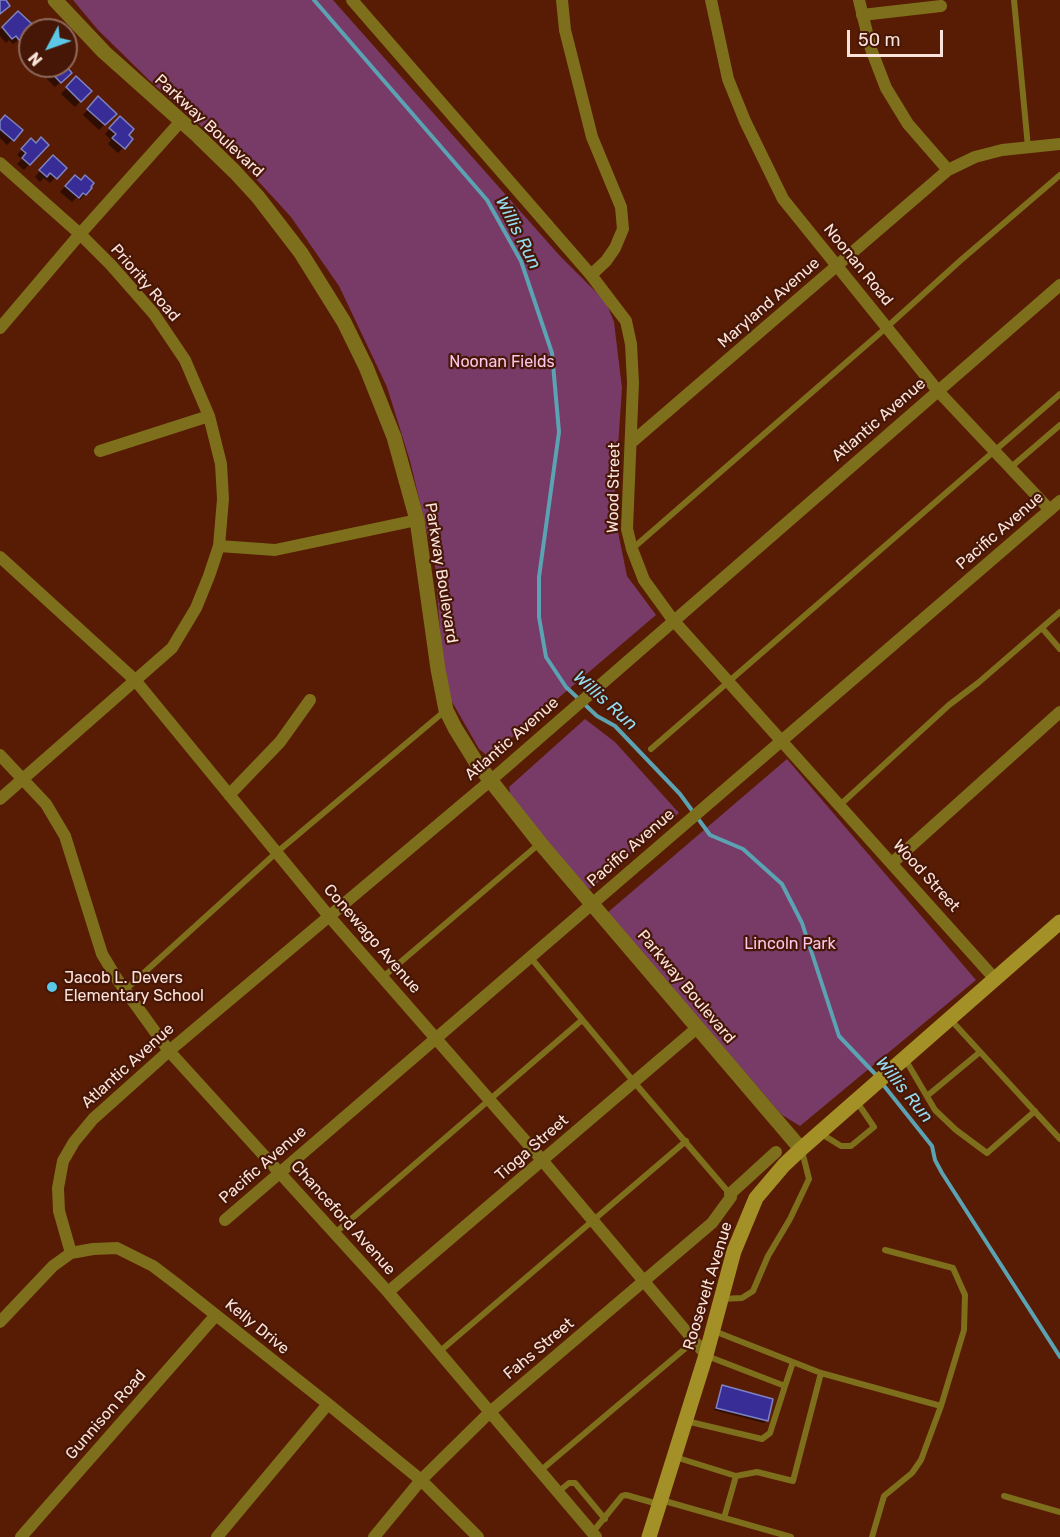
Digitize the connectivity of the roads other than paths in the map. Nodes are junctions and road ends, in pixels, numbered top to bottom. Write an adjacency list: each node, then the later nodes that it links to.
1 (55, 0): 9 (street, Parkway Boulevard)
2 (352, 0): 17 (street, Wood Street)
3 (562, 0): 17 (street)
4 (711, 0): 16 (street, Noonan Road)
5 (859, 0): 8 (street)
6 (1014, 0): 11 (lane)
7 (941, 6): 8 (street)
8 (862, 15): 13 (street)
9 (181, 121): 15 (street); 31 (street, Parkway Boulevard)
10 (1060, 144): 11 (street, Maryland Avenue)
11 (1028, 147): 13 (street, Maryland Avenue)
12 (0, 163): 15 (street, Priority Road)
13 (948, 170): 16 (street, Maryland Avenue)
14 (1060, 175): 19 (lane)
15 (80, 234): 20 (street); 23 (street, Priority Road)
16 (836, 266): 19 (street, Noonan Road); 25 (street, Maryland Avenue)
17 (591, 275): 25 (street, Wood Street)
18 (1060, 285): 21 (street, Atlantic Avenue)
19 (887, 327): 21 (street, Noonan Road); 33 (lane)
20 (0, 328)
21 (938, 391): 27 (street, Noonan Road); 36 (street, Atlantic Avenue)
22 (1060, 394): 27 (lane)
23 (209, 416): 26 (street); 32 (street, Priority Road)
24 (1060, 425): 28 (lane)
25 (632, 442): 33 (street, Wood Street)
26 (100, 451)
27 (995, 451): 28 (street, Noonan Road); 40 (lane)
28 (1011, 468): 30 (street, Noonan Road)
29 (1060, 501): 30 (street, Pacific Avenue)
30 (1050, 510): 44 (street, Pacific Avenue)
31 (417, 520): 32 (street); 42 (street, Parkway Boulevard)
32 (219, 546): 39 (street, Priority Road)
33 (632, 549): 36 (street, Wood Street)
34 (0, 557): 39 (street, Conewago Avenue)
35 (1060, 612): 37 (lane)
36 (673, 620): 40 (street, Wood Street); 48 (street, Atlantic Avenue)
37 (1042, 628): 38 (lane); 51 (lane)
38 (1060, 649)
39 (135, 680): 47 (street, Priority Road); 49 (street, Conewago Avenue)
40 (728, 681): 44 (street, Wood Street); 45 (lane)
41 (310, 700): 49 (street)
42 (446, 710): 48 (street, Parkway Boulevard); 53 (lane)
43 (1060, 712): 54 (street)
44 (783, 741): 51 (street, Wood Street); 55 (street, Pacific Avenue)
45 (651, 749)
46 (0, 755): 47 (street, Chanceford Avenue)
47 (23, 779): 50 (street, Priority Road); 61 (street, Chanceford Avenue)
48 (490, 781): 52 (street, Parkway Boulevard); 56 (street, Atlantic Avenue)
49 (229, 795): 53 (street, Conewago Avenue)
50 (0, 799)
51 (840, 805): 54 (street, Wood Street)
52 (540, 843): 55 (street, Parkway Boulevard); 59 (lane)
53 (276, 853): 56 (street, Conewago Avenue); 61 (lane)
54 (892, 863): 60 (street, Wood Street)
55 (591, 904): 58 (street, Pacific Avenue); 64 (street, Parkway Boulevard)
56 (328, 915): 59 (street, Conewago Avenue); 66 (street, Atlantic Avenue)
57 (1060, 922): 60 (main road, Roosevelt Avenue)
58 (531, 958): 63 (lane); 65 (street, Pacific Avenue)
59 (383, 977): 65 (street, Conewago Avenue)
60 (995, 979): 62 (main road, Roosevelt Avenue)
61 (125, 990): 66 (street, Chanceford Avenue)
62 (949, 1019): 67 (lane); 68 (main road, Roosevelt Avenue)
63 (582, 1020): 69 (lane); 72 (lane)
64 (697, 1028): 69 (street, Tioga Street); 77 (street, Parkway Boulevard)
65 (437, 1038): 72 (street, Conewago Avenue); 80 (street, Pacific Avenue)
66 (169, 1051): 80 (street, Chanceford Avenue); 86 (street, Atlantic Avenue)
67 (980, 1052): 70 (lane); 73 (lane)
68 (900, 1062): 70 (lane); 71 (main road, Roosevelt Avenue)
69 (634, 1082): 76 (lane); 79 (street, Tioga Street)
70 (927, 1096): 73 (lane)
71 (855, 1100): 74 (main road, Roosevelt Avenue); 74 (lane)
72 (490, 1101): 79 (street, Conewago Avenue); 84 (lane)
73 (1035, 1112): 75 (lane)
74 (820, 1132): 77 (main road, Roosevelt Avenue)
75 (1060, 1139)
76 (686, 1141): 81 (lane); 83 (lane)
77 (801, 1149): 89 (main road, Roosevelt Avenue); 89 (lane)
78 (776, 1152): 81 (street, Fahs Street)
79 (542, 1160): 83 (street, Conewago Avenue); 88 (street, Tioga Street)
80 (278, 1172): 82 (street, Pacific Avenue); 84 (street, Chanceford Avenue)
81 (730, 1194): 87 (street, Fahs Street)
82 (225, 1220)
83 (592, 1222): 87 (street, Conewago Avenue); 94 (lane)
84 (334, 1233): 88 (street, Chanceford Avenue)
85 (885, 1250): 100 (lane)
86 (71, 1253): 90 (street, Kelly Drive); 91 (street)
87 (644, 1282): 93 (street, Conewago Avenue); 101 (street, Fahs Street)
88 (388, 1292): 94 (street, Chanceford Avenue)
89 (721, 1299): 92 (main road, Roosevelt Avenue)
90 (216, 1315): 99 (street, Kelly Drive); 114 (street, Gunnison Road)
91 (0, 1322)
92 (712, 1330): 95 (main road, Roosevelt Avenue); 96 (lane)
93 (694, 1341): 95 (street, Conewago Avenue); 104 (lane)
94 (439, 1352): 101 (street, Chanceford Avenue)
95 (706, 1355): 98 (lane); 102 (main road, Roosevelt Avenue)
96 (794, 1362): 97 (lane); 98 (lane)
97 (821, 1373): 100 (lane); 105 (lane)
98 (785, 1386): 102 (lane)
99 (328, 1404): 106 (street, Kelly Drive); 115 (street)
100 (941, 1406): 120 (lane)
101 (490, 1412): 104 (street, Chanceford Avenue); 106 (street, Fahs Street)
102 (685, 1421): 103 (main road, Roosevelt Avenue)
103 (674, 1457): 105 (lane); 109 (main road, Roosevelt Avenue)
104 (540, 1471): 107 (street, Chanceford Avenue)
105 (736, 1476): 111 (lane)
106 (421, 1480): 116 (street, Fahs Street); 117 (street, Kelly Drive)
107 (558, 1492): 112 (lane); 113 (street, Chanceford Avenue)
108 (1004, 1496): 110 (lane)
109 (660, 1502): 111 (lane); 112 (lane); 118 (main road, Roosevelt Avenue)
110 (1060, 1512)
111 (724, 1518): 119 (lane)
112 (605, 1519): 113 (lane)
113 (594, 1535)
114 (21, 1537)
115 (217, 1537)
116 (374, 1537)
117 (478, 1537)
118 (649, 1537)
119 (791, 1537)
120 (872, 1537)

